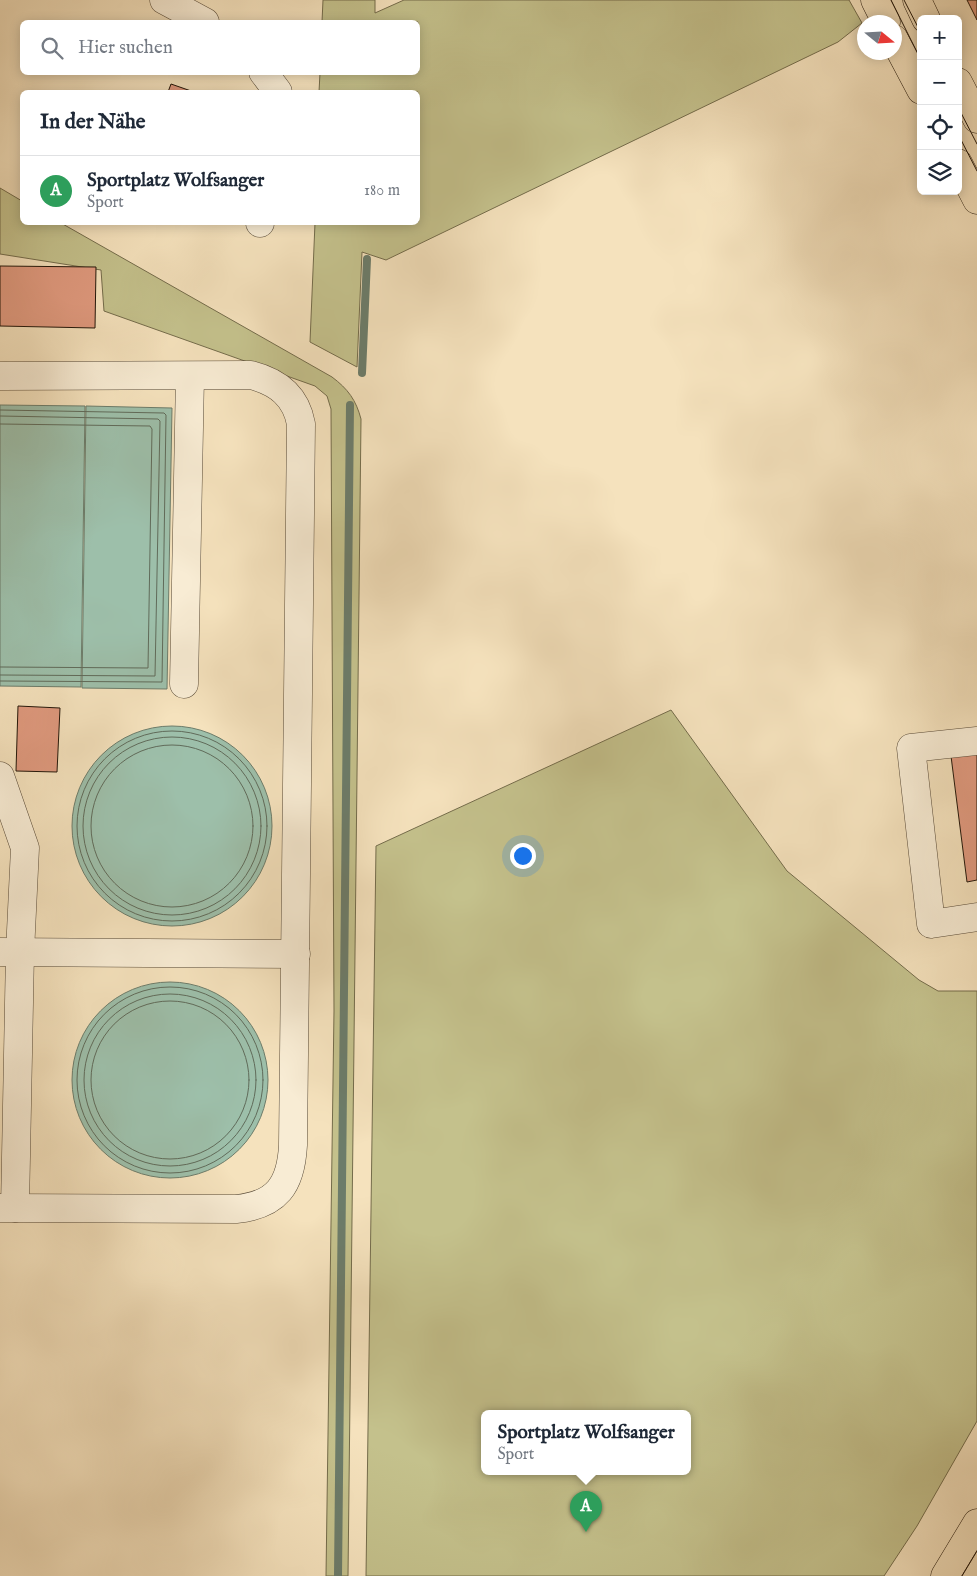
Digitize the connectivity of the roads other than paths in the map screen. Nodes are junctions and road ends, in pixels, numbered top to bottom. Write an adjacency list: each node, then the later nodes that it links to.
1 (164, 0): 6 (lane)
2 (874, 0): 4 (main road)
3 (917, 0): 5 (main road)
4 (882, 15)
5 (924, 15)
6 (201, 20)
7 (902, 54): 9 (main road)
8 (265, 75): 10 (lane)
9 (917, 82)
10 (276, 90)
11 (962, 90): 12 (main road)
12 (977, 119)
13 (962, 171): 14 (main road)
14 (977, 200)
15 (0, 376): 16 (lane)
16 (190, 376): 17 (lane); 22 (lane)
17 (184, 684)
18 (977, 741): 20 (lane)
19 (0, 776): 21 (lane)
20 (977, 917)
21 (10, 952): 22 (lane); 23 (lane)
22 (296, 954): 23 (lane)
23 (8, 1208)
24 (977, 1524): 25 (main road)
25 (945, 1576)

